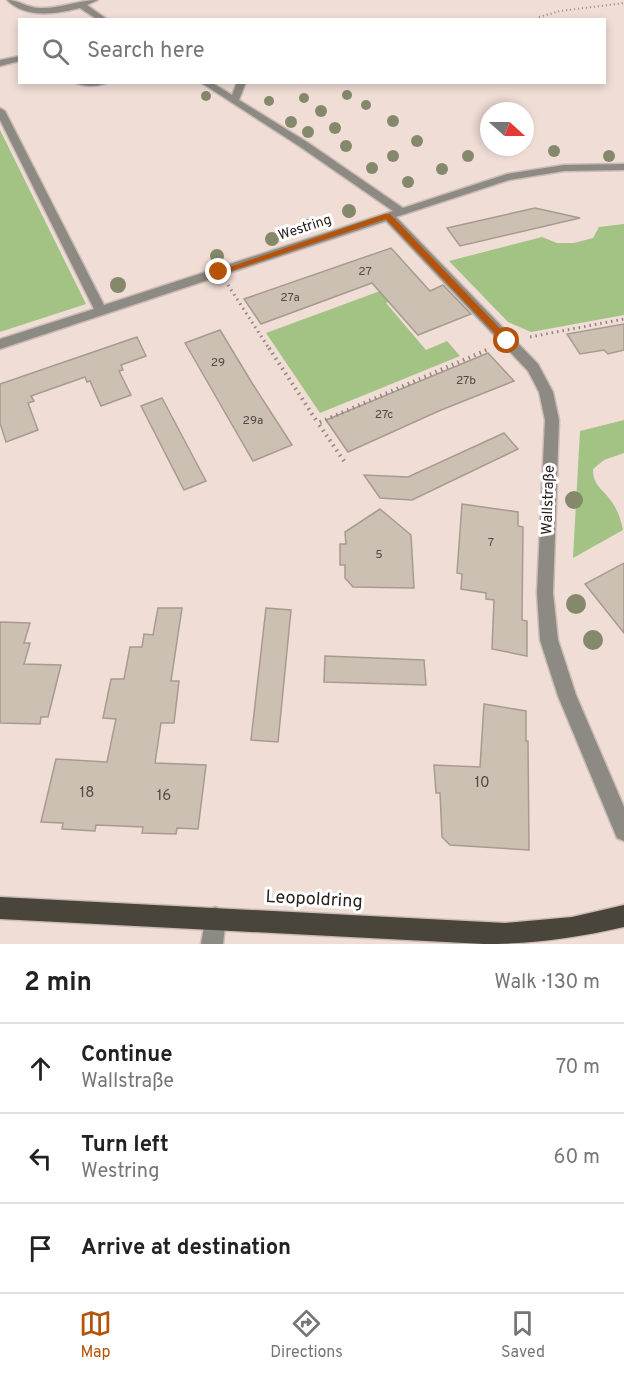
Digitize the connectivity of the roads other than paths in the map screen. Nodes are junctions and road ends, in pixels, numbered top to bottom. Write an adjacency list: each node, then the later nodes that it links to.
1 (11, 0): 4 (street)
2 (94, 0): 3 (street)
3 (81, 5): 4 (street); 6 (street)
4 (26, 8): 5 (street)
5 (32, 18)
6 (101, 18)
7 (18, 58): 8 (street)
8 (0, 63)
9 (207, 84): 11 (street, Wallstraße)
10 (241, 84): 11 (street)
11 (234, 101): 14 (street, Wallstraße)
12 (0, 111): 15 (street)
13 (624, 167): 14 (street, Westring)
14 (394, 214): 15 (street, Westring); 17 (street, Wallstraße)
15 (101, 311): 16 (street, Westring)
16 (0, 344)
17 (624, 831)
18 (0, 908): 20 (main road, Leopoldring)
19 (624, 916): 20 (main road, Leopoldring)
20 (215, 918): 21 (street)
21 (212, 944)

